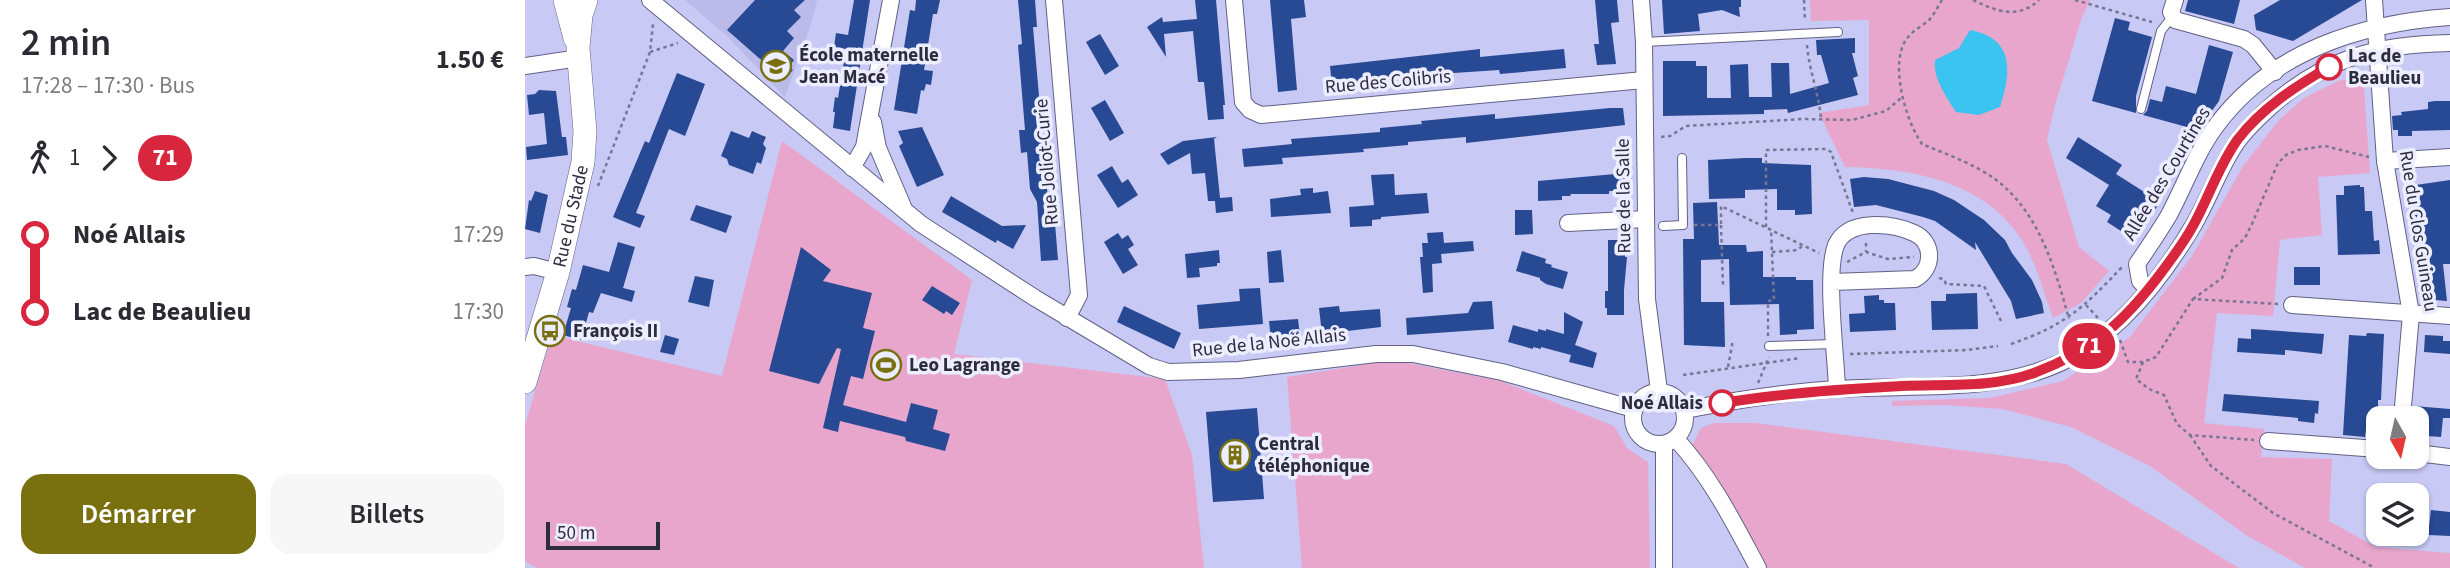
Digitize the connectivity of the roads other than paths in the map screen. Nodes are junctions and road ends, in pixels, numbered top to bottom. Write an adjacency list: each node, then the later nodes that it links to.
1 (565, 0): 16 (street, Rue du Stade)
2 (586, 0): 16 (street, Rue du Stade)
3 (891, 0): 21 (street)
4 (1054, 0): 39 (street, Rue Joliot-Curie)
5 (1234, 0): 19 (street, Rue des Colibris)
6 (1641, 0): 13 (street, Rue de la Salle)
7 (2374, 0): 11 (street, Rue du Clos Guineau)
8 (658, 1): 26 (street, Rue de la Noë Allais); 26 (street, Rue de la Noë Allais)
9 (2171, 14): 18 (street); 20 (lane)
10 (2450, 17): 11 (street, Allée des Courtines)
11 (2375, 28): 15 (street, Rue du Clos Guineau); 18 (street, Allée des Courtines)
12 (1838, 32): 13 (lane)
13 (1644, 42): 19 (street, Rue de la Salle)
14 (2450, 43): 15 (street)
15 (2376, 50): 25 (street, Rue du Clos Guineau); 35 (street)
16 (579, 53): 17 (street); 34 (street, Rue du Stade)
17 (525, 66)
18 (2275, 72): 35 (street, Allée des Courtines)
19 (1644, 80): 29 (street, Rue de la Salle)
20 (2141, 109)
21 (871, 113): 24 (street); 26 (street)
22 (2450, 157): 25 (street)
23 (1682, 158): 31 (lane)
24 (882, 160): 27 (street); 28 (street)
25 (2385, 161): 37 (street, Rue du Clos Guineau)
26 (846, 163): 27 (street, Rue de la Noë Allais)
27 (869, 183): 28 (street, Rue de la Noë Allais)
28 (905, 211): 39 (street, Rue de la Noë Allais)
29 (1646, 219): 30 (street); 44 (street, Rue de la Salle)
30 (1568, 223)
31 (1663, 226)
32 (525, 267): 34 (street)
33 (1832, 271): 33 (street); 41 (street)
34 (558, 272): 42 (street, Rue du Stade)
35 (2148, 290): 43 (street)
36 (2292, 305): 37 (street)
37 (2411, 314): 38 (street); 45 (street, Rue du Clos Guineau)
38 (2450, 316)
39 (1067, 318): 46 (street, Rue de la Noë Allais)
40 (1769, 346): 41 (lane)
41 (1839, 349): 43 (street)
42 (525, 382)
43 (1837, 389): 47 (street)
44 (1659, 391): 46 (street); 47 (street)
45 (2403, 406)
46 (1634, 409): 48 (street)
47 (1685, 410): 48 (street)
48 (1670, 441): 53 (street); 54 (street)
49 (2268, 441): 50 (street)
50 (2366, 448)
51 (2429, 454): 52 (street)
52 (2450, 457)
53 (1664, 568)
54 (1758, 568)

